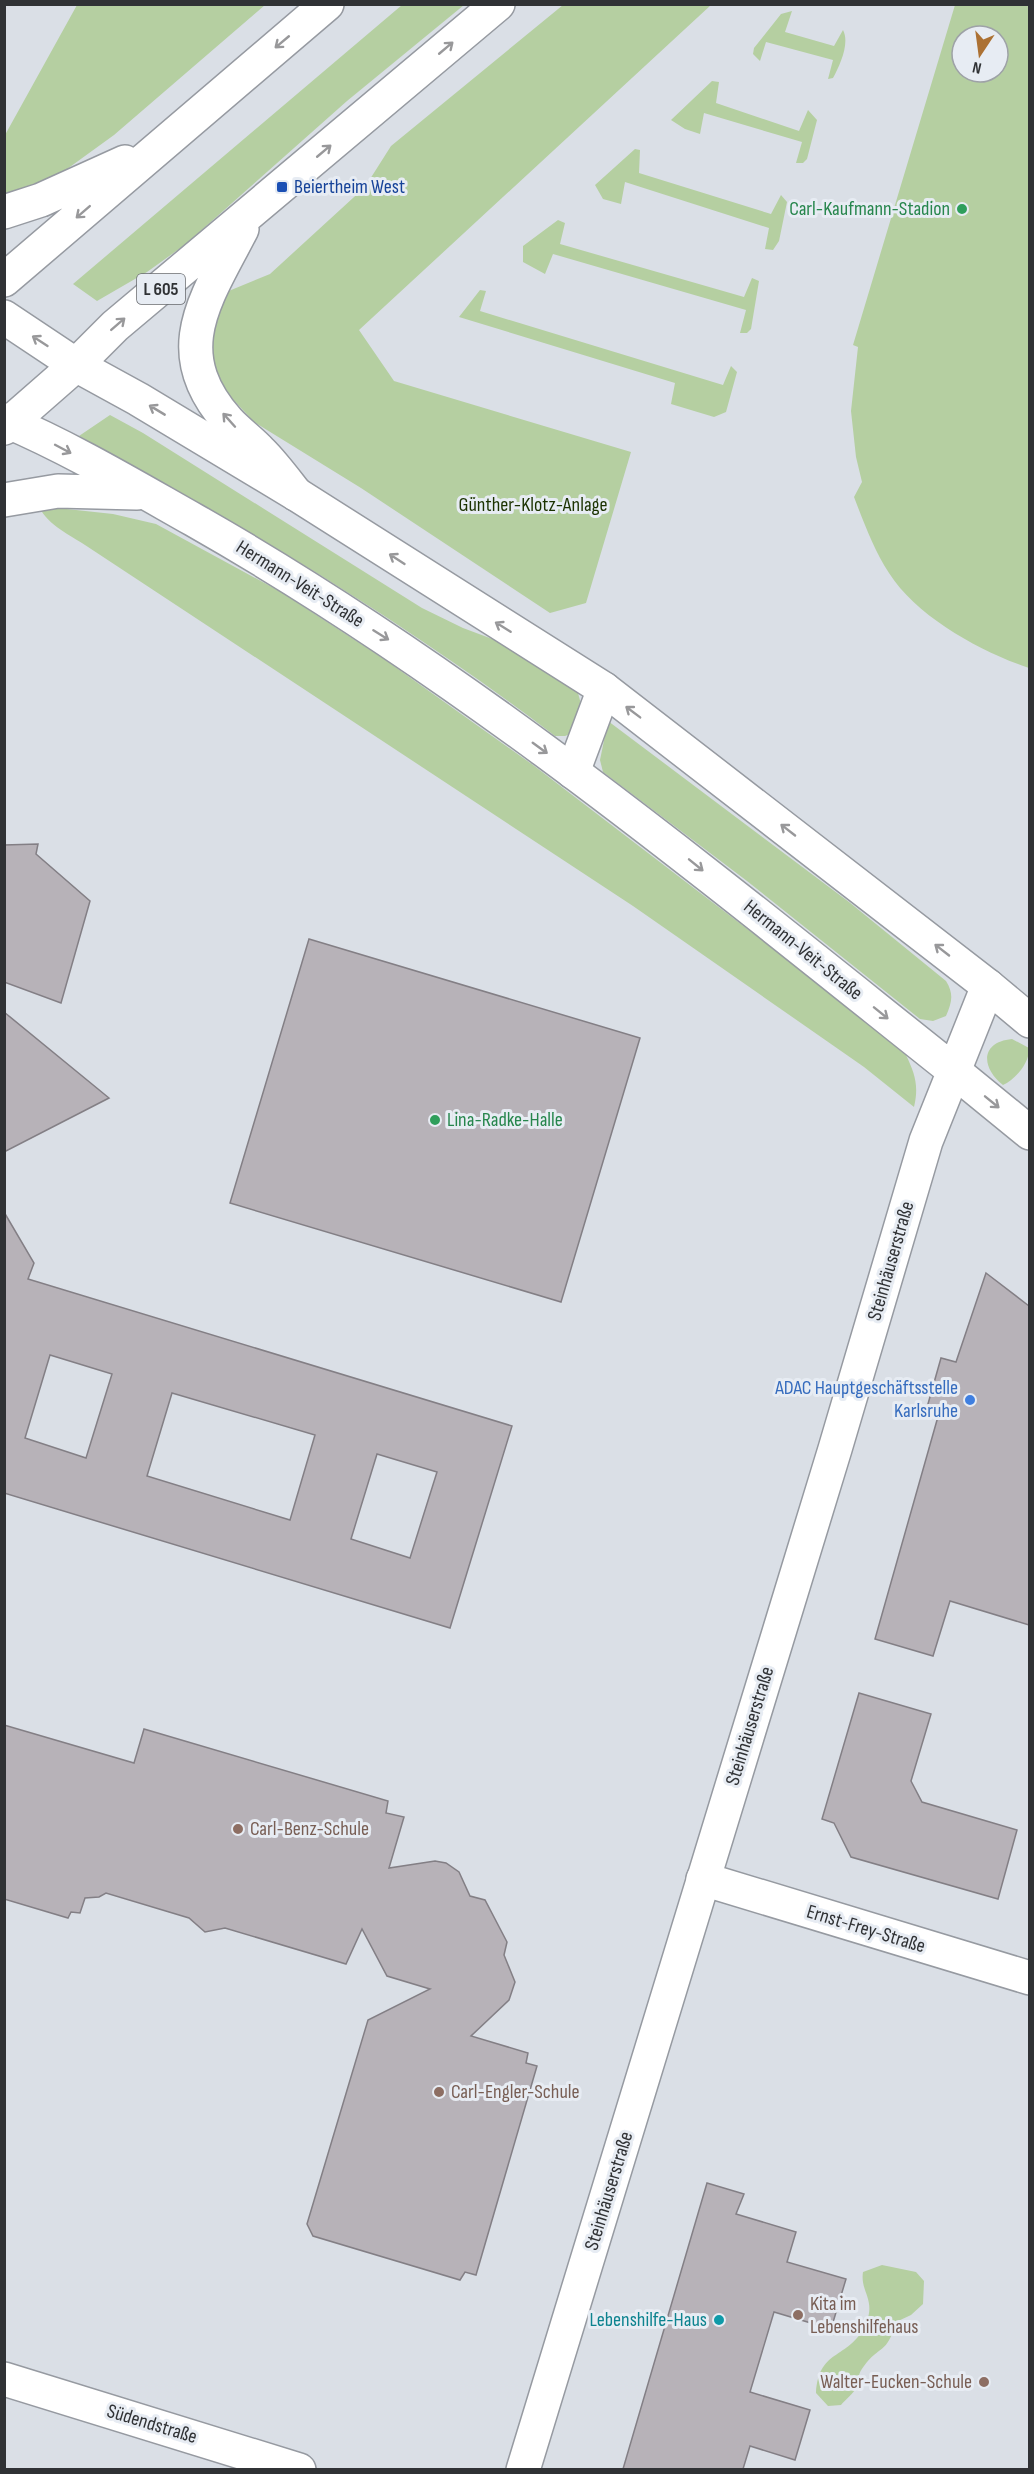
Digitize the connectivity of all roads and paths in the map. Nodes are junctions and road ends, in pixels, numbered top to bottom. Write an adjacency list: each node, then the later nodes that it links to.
1 (327, 4): 3 (main road, one-way to 3)
2 (498, 4): 5 (main road, L 605, one-way to 2)
3 (159, 146): 4 (main road); 6 (main road, one-way to 6)
4 (4, 212)
5 (248, 217): 8 (main road, L 605, one-way to 5); 11 (main road, one-way to 5)
6 (4, 280)
7 (4, 317): 8 (main road, one-way to 7)
8 (76, 364): 9 (main road, L 605); 11 (main road, one-way to 8)
9 (7, 424): 10 (main road, Hermann-Veit-Straße, one-way to 10)
10 (147, 494): 12 (main road); 14 (main road, Hermann-Veit-Straße, one-way to 14)
11 (296, 494): 13 (main road, one-way to 11)
12 (4, 500)
13 (604, 689): 14 (main road); 15 (main road, one-way to 13)
14 (573, 772): 17 (main road, Hermann-Veit-Straße, one-way to 17)
15 (988, 986): 16 (main road); 17 (main road, Steinhäuserstraße)
16 (1029, 1021)
17 (954, 1071): 18 (main road, Hermann-Veit-Straße, one-way to 18); 19 (main road, Steinhäuserstraße)
18 (1029, 1133)
19 (703, 1879): 20 (main road, Ernst-Frey-Straße); 23 (main road, Steinhäuserstraße)
20 (1029, 1978)
21 (4, 2379): 22 (main road, Südendstraße)
22 (299, 2469)
23 (523, 2469)

